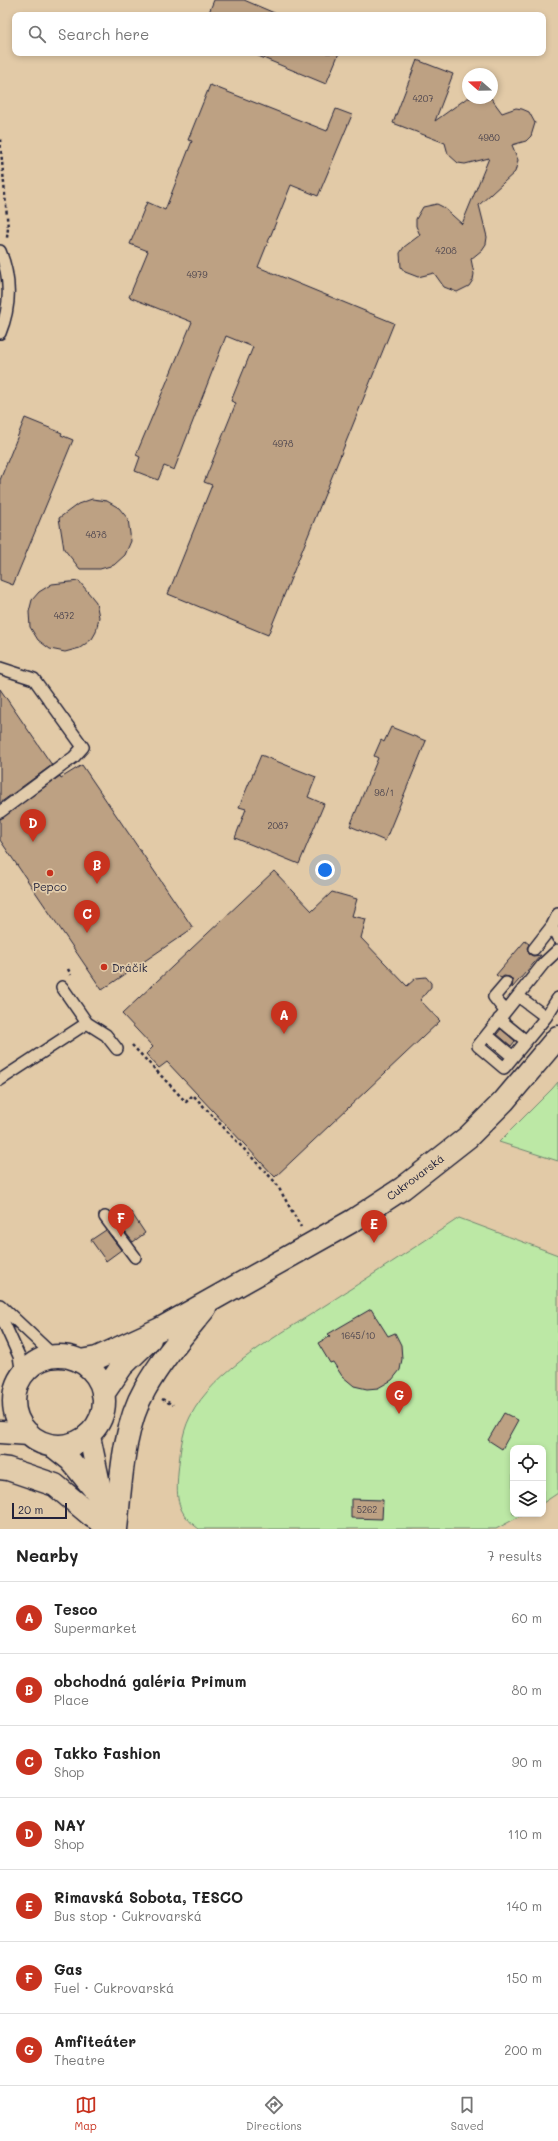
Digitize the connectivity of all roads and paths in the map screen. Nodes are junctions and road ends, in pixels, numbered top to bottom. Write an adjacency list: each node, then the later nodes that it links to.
1 (0, 139): 3 (path)
2 (0, 251): 3 (lane)
3 (5, 264): 4 (lane)
4 (0, 333)
5 (0, 668): 6 (lane)
6 (0, 812)
7 (558, 914): 8 (lane)
8 (552, 926): 9 (lane); 10 (lane)
9 (558, 938)
10 (534, 949)
11 (558, 950): 16 (lane)
12 (68, 969): 13 (path)
13 (72, 976)
14 (506, 983): 18 (lane)
15 (62, 987): 20 (lane)
16 (518, 996): 18 (lane); 19 (lane)
17 (558, 998): 19 (lane)
18 (502, 1015): 21 (lane); 24 (lane)
19 (546, 1017): 24 (lane)
20 (88, 1023): 25 (lane); 27 (lane)
21 (487, 1035): 26 (lane); 26 (lane)
22 (558, 1037): 31 (main road, Cukrovarská)
23 (126, 1039): 29 (path)
24 (526, 1041): 26 (lane)
25 (117, 1049)
26 (513, 1057)
27 (0, 1080)
28 (105, 1216): 30 (lane)
29 (301, 1228)
30 (135, 1257)
31 (213, 1299): 34 (main road, Cukrovarská); 46 (main road)
32 (0, 1305): 35 (lane)
33 (0, 1314): 37 (lane)
34 (160, 1329): 36 (main road, Cukrovarská); 38 (main road, Cukrovarská)
35 (54, 1356): 36 (main road, Cukrovarská); 37 (main road, Cukrovarská)
36 (80, 1361): 38 (main road, Cukrovarská)
37 (19, 1381): 39 (main road, Cukrovarská); 41 (main road, Cukrovarská)
38 (103, 1394): 42 (main road, Cukrovarská)
39 (0, 1403)
40 (0, 1432): 41 (main road, Cukrovarská)
41 (29, 1434): 43 (main road, Cukrovarská)
42 (89, 1434): 43 (main road, Cukrovarská); 45 (street)
43 (51, 1445): 45 (street)
44 (0, 1468): 46 (main road)
45 (103, 1501): 46 (street)
46 (115, 1529)

